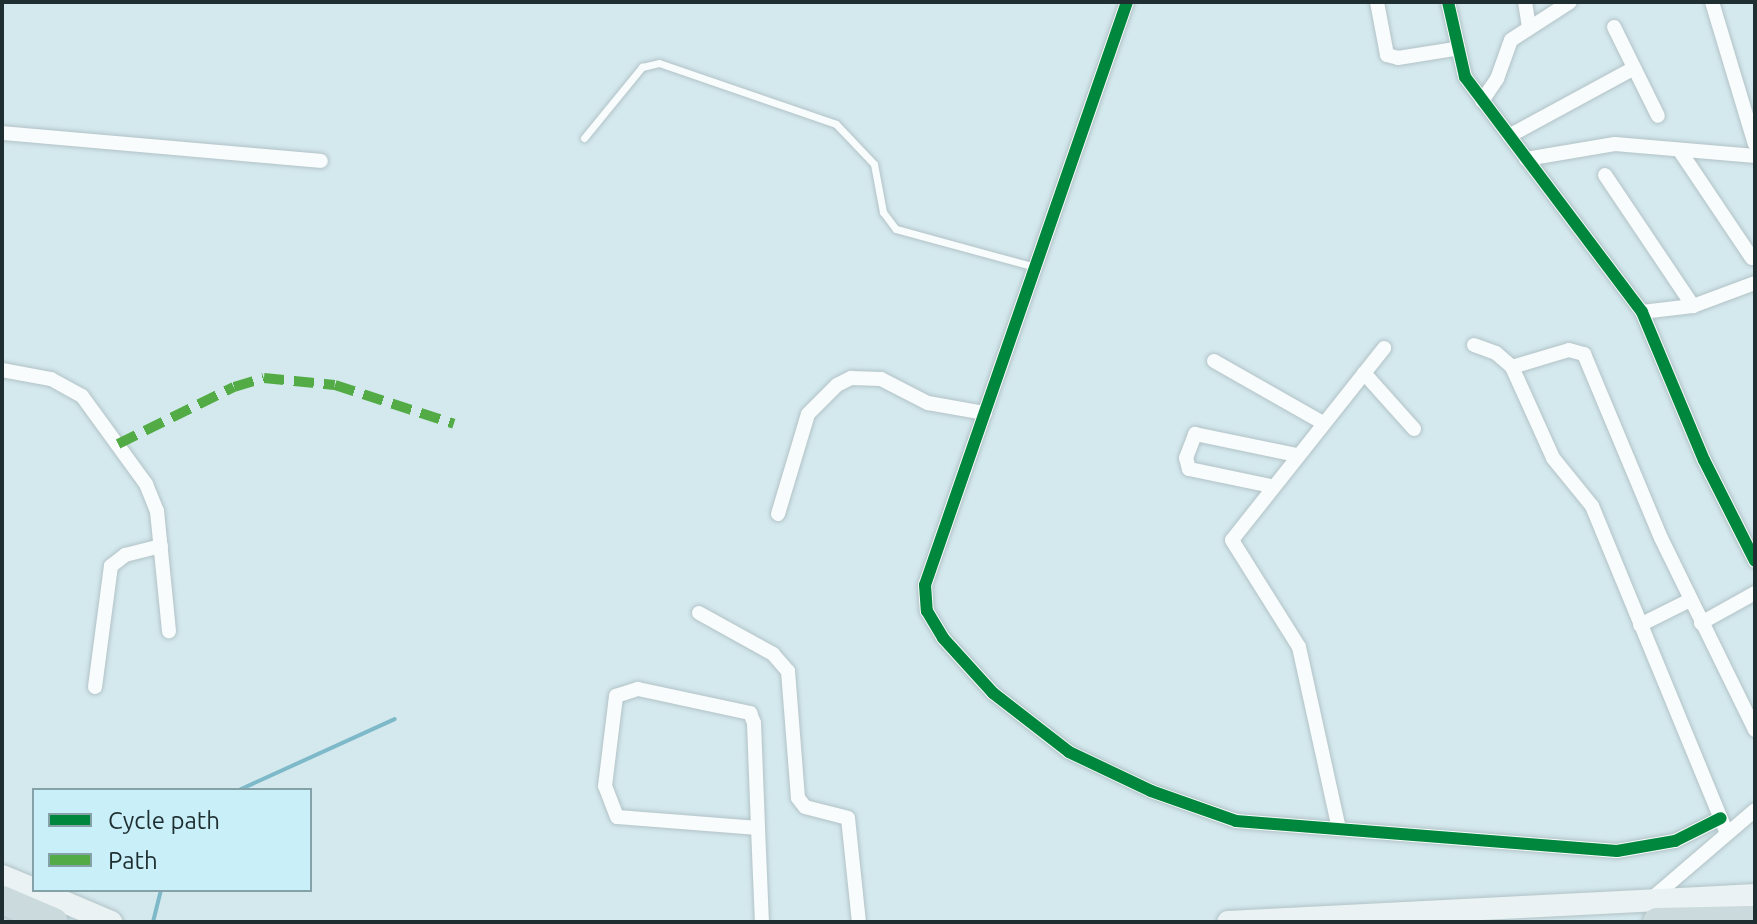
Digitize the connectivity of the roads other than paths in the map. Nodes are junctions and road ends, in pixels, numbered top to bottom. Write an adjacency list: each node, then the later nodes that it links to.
1 (1127, 2): 23 (street)
2 (1377, 2): 9 (street)
3 (1448, 2): 9 (street)
4 (1525, 2): 7 (street)
5 (1570, 2): 7 (street)
6 (1712, 2): 16 (street)
7 (1529, 27): 11 (street)
8 (1614, 27): 10 (street)
9 (1455, 49): 11 (street)
10 (1634, 68): 12 (street); 14 (street)
11 (1482, 101): 14 (street)
12 (1658, 116)
13 (2, 133): 20 (street)
14 (1509, 136): 19 (street)
15 (584, 138): 23 (lane)
16 (1755, 144)
17 (1680, 151): 18 (street); 19 (street); 22 (street)
18 (1755, 156)
19 (1526, 159): 26 (street)
20 (321, 161)
21 (1605, 175): 25 (street)
22 (1752, 258)
23 (1035, 267): 33 (street)
24 (1755, 283): 25 (street)
25 (1693, 306): 26 (street)
26 (1642, 312): 40 (street)
27 (1474, 345): 30 (street)
28 (1384, 348): 32 (street)
29 (1214, 361): 34 (street)
30 (1512, 367): 42 (street); 45 (street)
31 (2, 370): 39 (street)
32 (1364, 373): 34 (street); 35 (street)
33 (985, 413): 38 (street); 52 (street)
34 (1323, 423): 36 (street)
35 (1414, 429)
36 (1296, 455): 37 (street); 37 (street)
37 (1271, 486): 52 (street)
38 (778, 514)
39 (161, 546): 46 (street); 47 (street)
40 (1755, 561)
41 (1755, 593): 44 (street)
42 (1690, 600): 44 (street); 45 (street)
43 (699, 613): 63 (street)
44 (1701, 623): 48 (street)
45 (1640, 625): 50 (street)
46 (169, 631)
47 (95, 687)
48 (1755, 730)
49 (1755, 810): 50 (street)
50 (1723, 824): 52 (street); 58 (street)
51 (758, 828): 51 (street); 62 (street)
52 (1339, 829)
53 (2, 876): 54 (street)
54 (32, 889)
55 (40, 892): 61 (street)
56 (1755, 895): 58 (street)
57 (2, 900): 60 (highway)
58 (1653, 911): 59 (highway); 64 (street)
59 (1755, 920)
60 (54, 922)
61 (111, 922)
62 (762, 922)
63 (859, 922)
64 (1228, 922)

